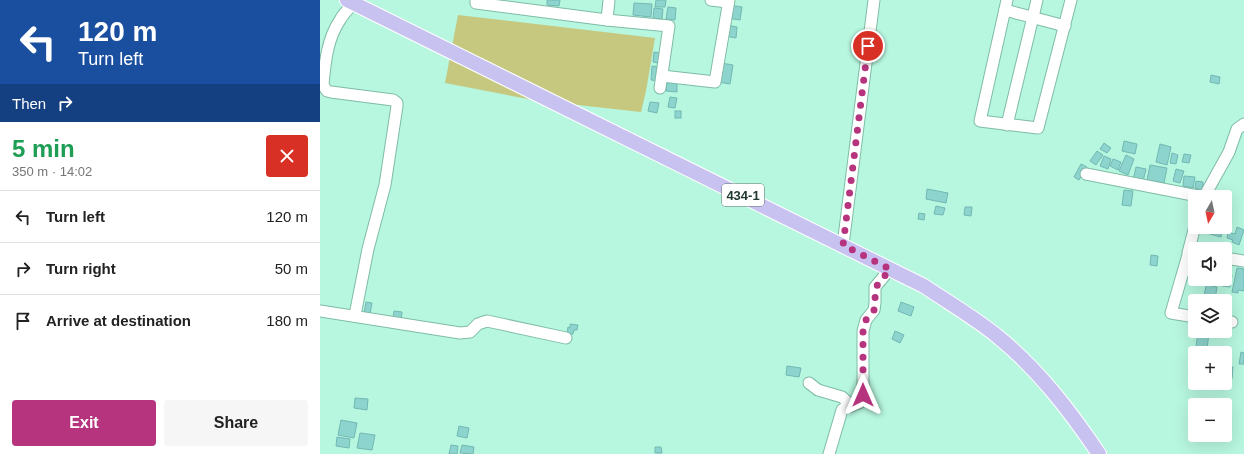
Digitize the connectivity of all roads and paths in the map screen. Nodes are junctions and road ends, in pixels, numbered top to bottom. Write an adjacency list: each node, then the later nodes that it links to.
1 (476, 0): 11 (street)
2 (609, 0): 11 (street)
3 (711, 0): 7 (street)
4 (874, 0): 20 (street)
5 (1037, 0): 10 (street)
6 (1071, 0): 12 (street)
7 (728, 1): 13 (street)
8 (350, 2): 20 (main road, 434-1); 26 (street)
9 (1006, 5): 10 (street); 16 (street)
10 (1033, 17): 12 (street); 16 (street)
11 (607, 20): 13 (street)
12 (1065, 26): 16 (street)
13 (662, 76): 14 (street)
14 (660, 88)
15 (1244, 124): 18 (street)
16 (1006, 125)
17 (1086, 174): 19 (street)
18 (1207, 190)
19 (1188, 194)
20 (843, 245): 24 (main road, 434-1)
21 (1232, 259): 22 (street)
22 (1244, 261)
23 (1188, 265): 27 (street)
24 (890, 269): 30 (street); 32 (main road, 434-1)
25 (320, 311): 26 (street)
26 (355, 316): 28 (street)
27 (1188, 316)
28 (566, 338)
29 (810, 383): 30 (street)
30 (852, 406): 31 (street)
31 (830, 454)
32 (1098, 454)

